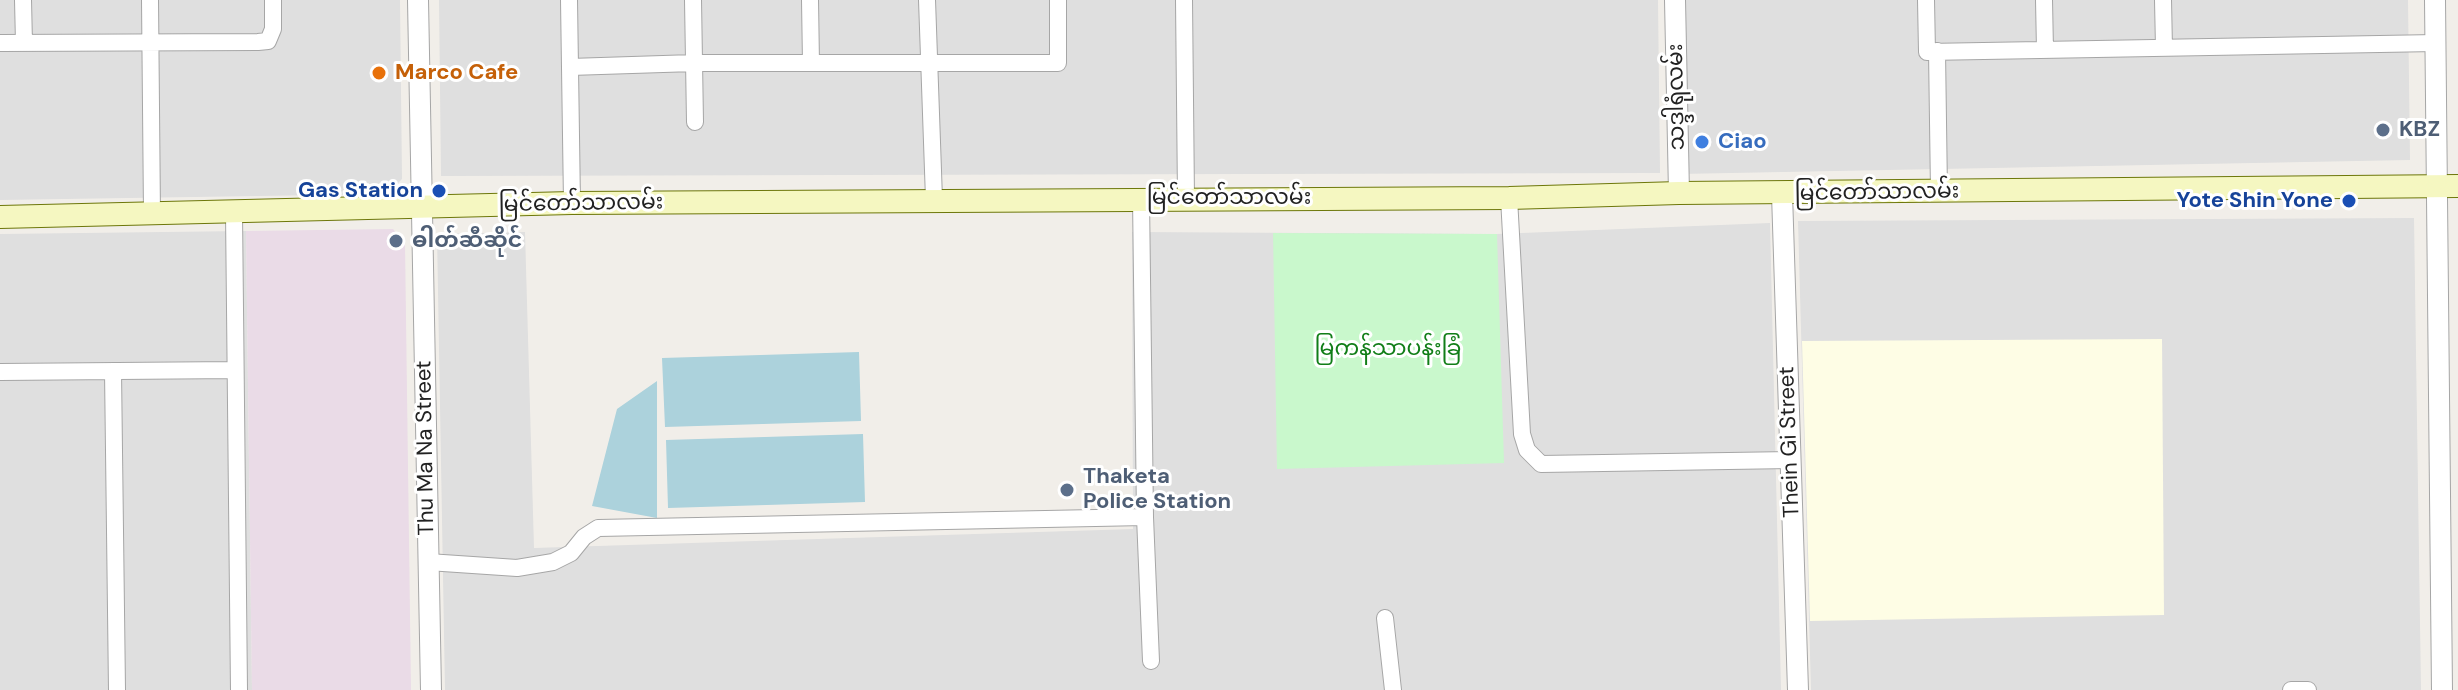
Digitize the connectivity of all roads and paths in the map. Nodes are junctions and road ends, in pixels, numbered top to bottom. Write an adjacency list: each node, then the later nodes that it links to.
1 (23, 0): 18 (street)
2 (150, 0): 16 (street)
3 (273, 0): 16 (street)
4 (418, 0): 37 (street, Thu Ma Na Street)
5 (569, 0): 26 (street)
6 (693, 0): 23 (street)
7 (810, 0): 24 (street)
8 (927, 0): 25 (street)
9 (1058, 0): 25 (street)
10 (1184, 0): 33 (street)
11 (1675, 0): 30 (street, သဒ္ဒါရုံလမ်း)
12 (1926, 0): 22 (street)
13 (2044, 0): 21 (street)
14 (2163, 0): 20 (street)
15 (2435, 0): 19 (street)
16 (150, 42): 18 (street); 39 (street)
17 (0, 43): 18 (street)
18 (24, 43)
19 (2436, 43): 20 (street); 28 (street)
20 (2164, 48): 21 (street)
21 (2045, 50): 22 (street)
22 (1932, 52): 29 (street)
23 (694, 63): 24 (street); 26 (street); 27 (street)
24 (811, 63): 25 (street)
25 (927, 63): 35 (street)
26 (570, 67): 36 (street)
27 (695, 122)
28 (2448, 186): 29 (main road, မြင်တော်သာလမ်း); 47 (street)
29 (1939, 192): 31 (main road, မြင်တော်သာလမ်း)
30 (1679, 193): 31 (main road, မြင်တော်သာလမ်း); 34 (main road, မြင်တော်သာလမ်း)
31 (1782, 194): 44 (street, Thein Gi Street)
32 (1141, 198): 33 (main road, မြင်တော်သာလမ်း); 35 (main road, မြင်တော်သာလမ်း); 45 (street)
33 (1186, 198): 34 (main road, မြင်တော်သာလမ်း)
34 (1509, 198): 44 (street)
35 (934, 199): 36 (main road, မြင်တော်သာလမ်း)
36 (572, 203): 37 (main road, မြင်တော်သာလမ်း)
37 (421, 206): 38 (main road, မြင်တော်သာလမ်း); 46 (street, Thu Ma Na Street)
38 (234, 213): 39 (main road, မြင်တော်သာလမ်း); 41 (street)
39 (152, 214): 40 (main road, မြင်တော်သာလမ်း)
40 (0, 217)
41 (235, 370): 42 (street); 51 (street)
42 (113, 371): 43 (street); 50 (street)
43 (0, 372)
44 (1791, 460): 54 (street, Thein Gi Street)
45 (1145, 517): 46 (street); 49 (street)
46 (428, 562): 52 (street, Thu Ma Na Street)
47 (2450, 605): 57 (street)
48 (1385, 618): 53 (street)
49 (1151, 661)
50 (117, 690)
51 (239, 690)
52 (431, 690)
53 (1393, 690)
54 (1798, 690)
55 (2291, 690): 56 (street)
56 (2308, 690)
57 (2442, 690)

